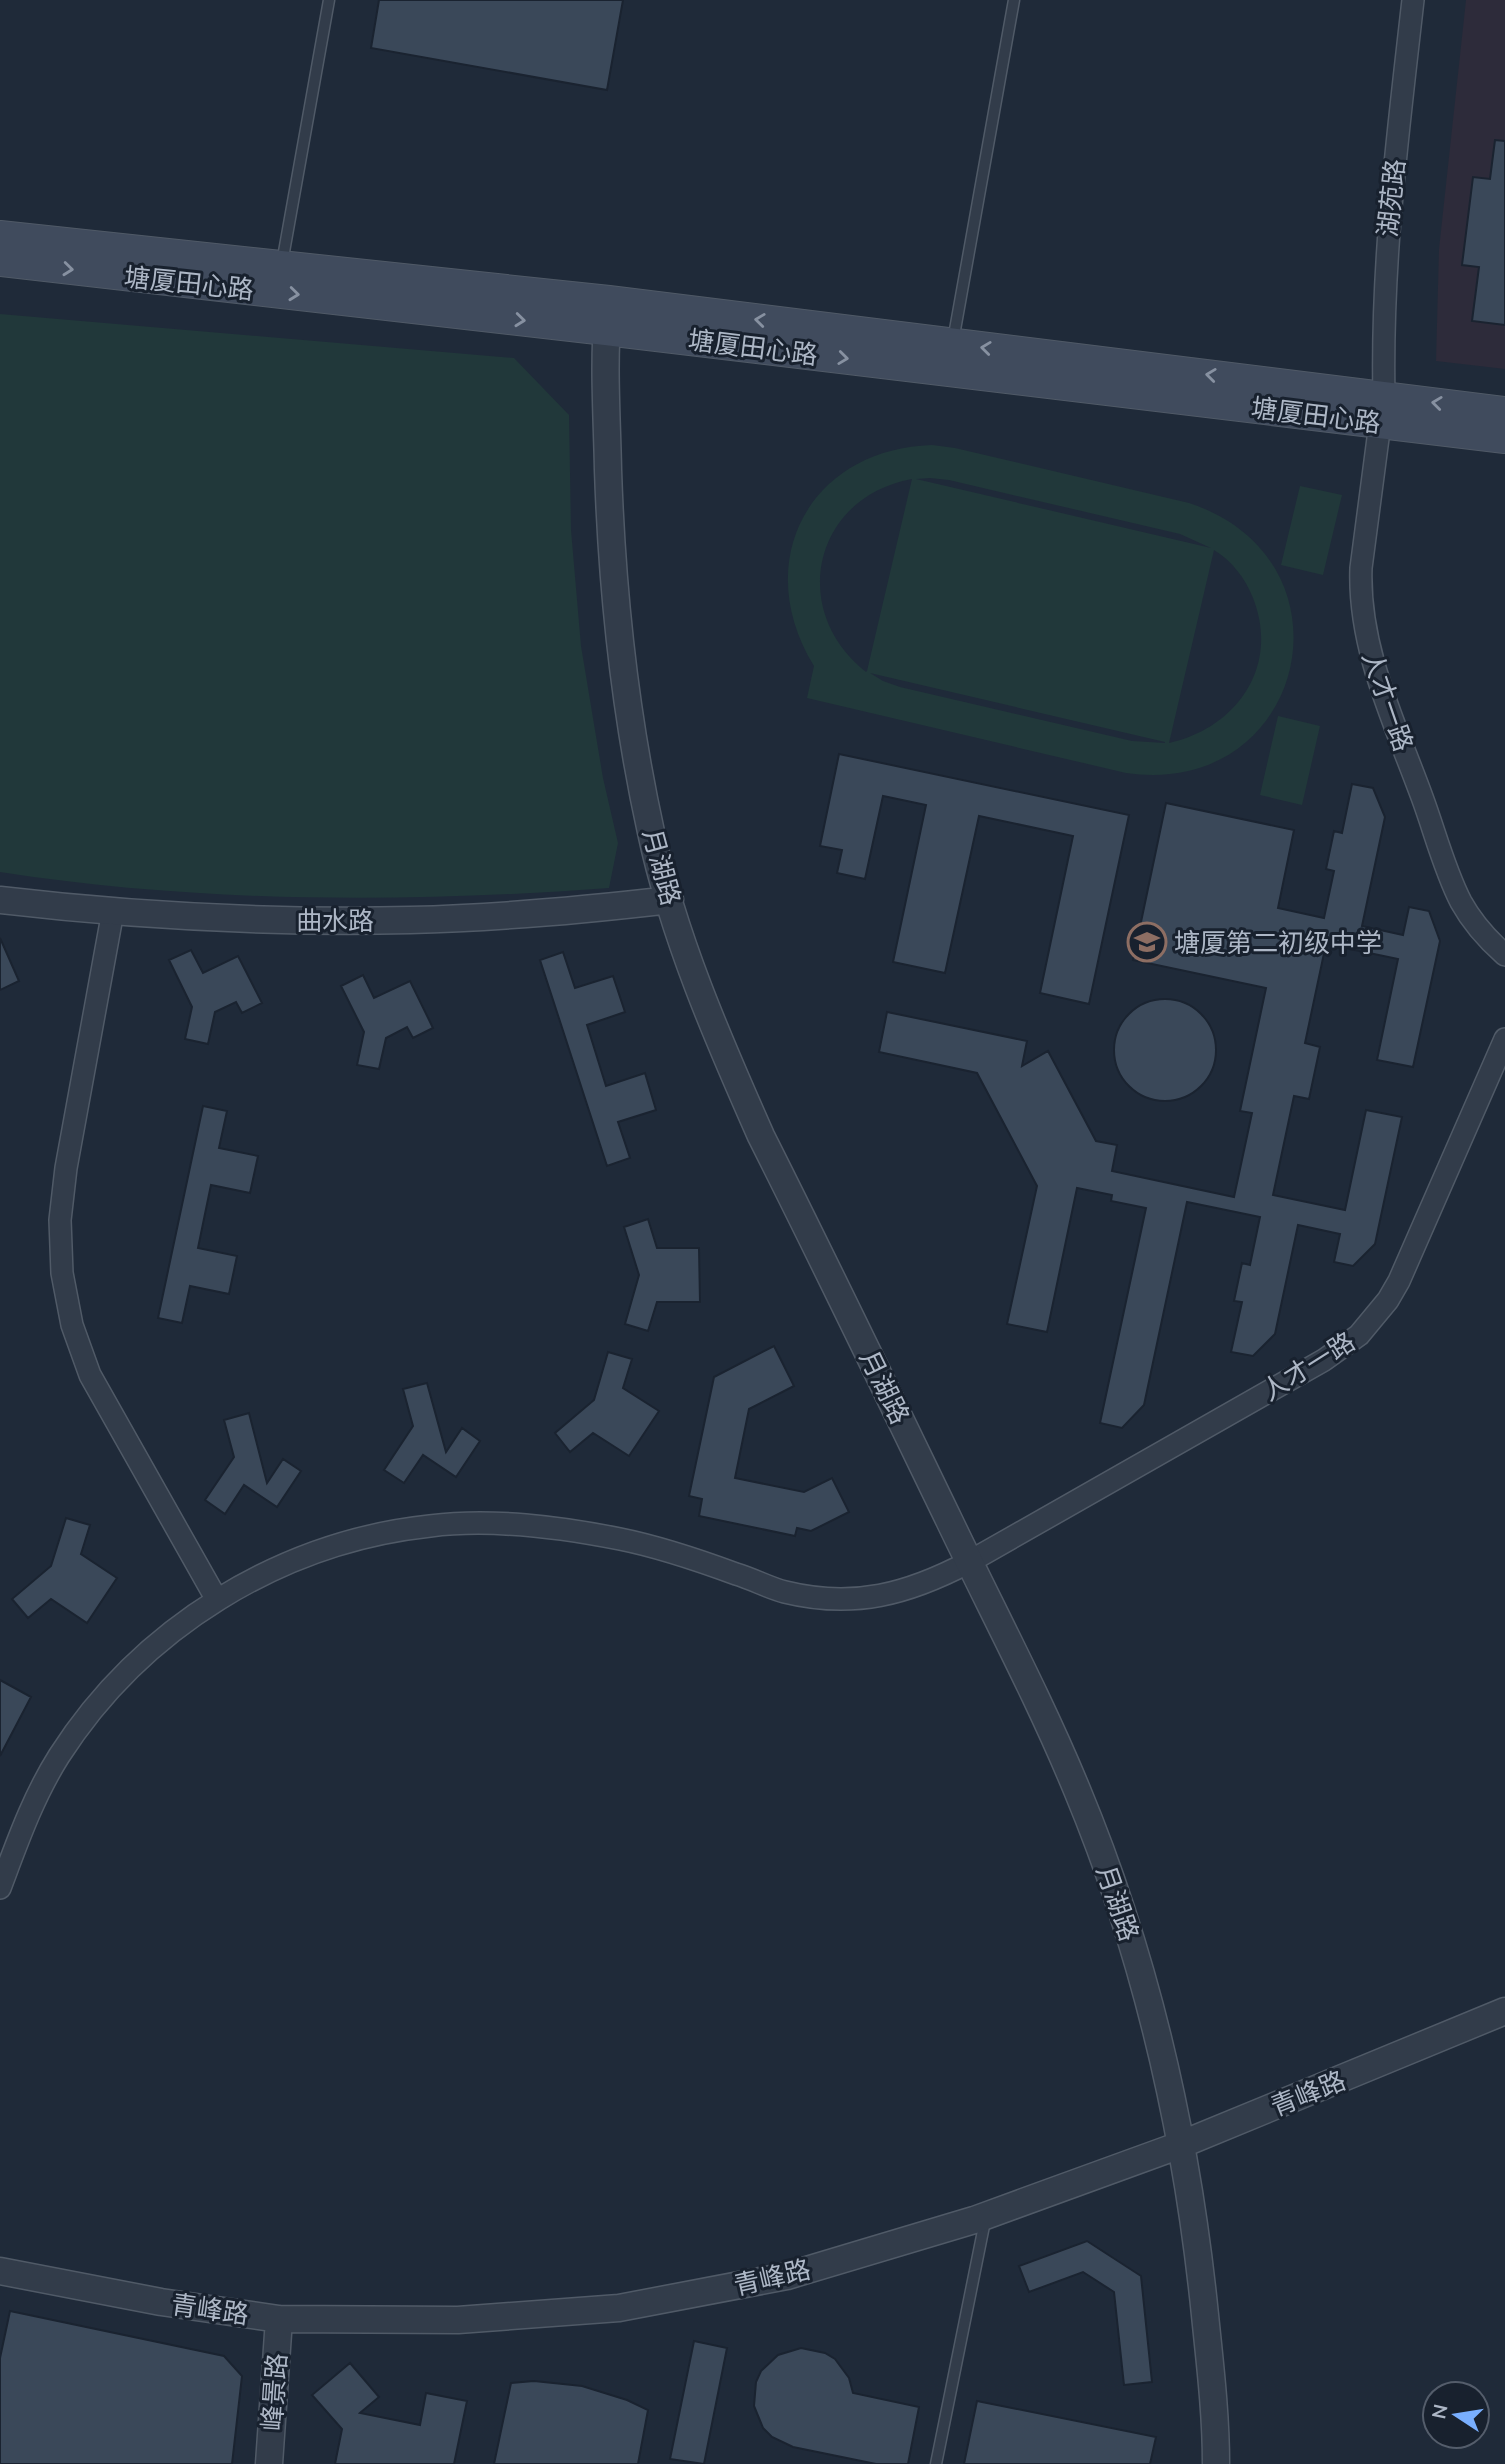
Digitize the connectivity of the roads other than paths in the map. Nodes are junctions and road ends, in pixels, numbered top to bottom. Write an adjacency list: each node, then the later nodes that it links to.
1 (329, 0): 6 (lane)
2 (1014, 0): 8 (lane)
3 (1413, 0): 9 (street, 湖苑路)
4 (0, 236): 6 (main road, 塘厦田心路)
5 (0, 261): 7 (main road, 塘厦田心路, one-way to 7)
6 (282, 265): 7 (main road, 塘厦田心路)
7 (608, 315): 8 (main road, 塘厦田心路, one-way to 7); 9 (main road, 塘厦田心路, one-way to 9); 13 (street, 月湖路)
8 (953, 343): 9 (main road, 塘厦田心路, one-way to 8)
9 (1382, 410): 10 (main road, 塘厦田心路, one-way to 9); 11 (main road, 塘厦田心路); 15 (street, 人才一路)
10 (1505, 412)
11 (1505, 438)
12 (0, 900): 14 (street, 曲水路)
13 (670, 900): 14 (street, 曲水路); 17 (street, 月湖路)
14 (113, 911): 18 (street)
15 (1505, 955)
16 (1505, 1039): 17 (street, 人才一路)
17 (969, 1562): 18 (street, 人才一路); 21 (street, 月湖路)
18 (216, 1600): 19 (street, 人才一路)
19 (0, 1888)
20 (1505, 2011): 21 (street, 青峰路)
21 (1180, 2145): 22 (street, 青峰路); 27 (street, 月湖路)
22 (986, 2216): 24 (street, 青峰路); 26 (lane)
23 (0, 2270): 24 (street, 青峰路)
24 (279, 2319): 25 (street, 峰景路)
25 (269, 2464)
26 (936, 2464)
27 (1216, 2464)

